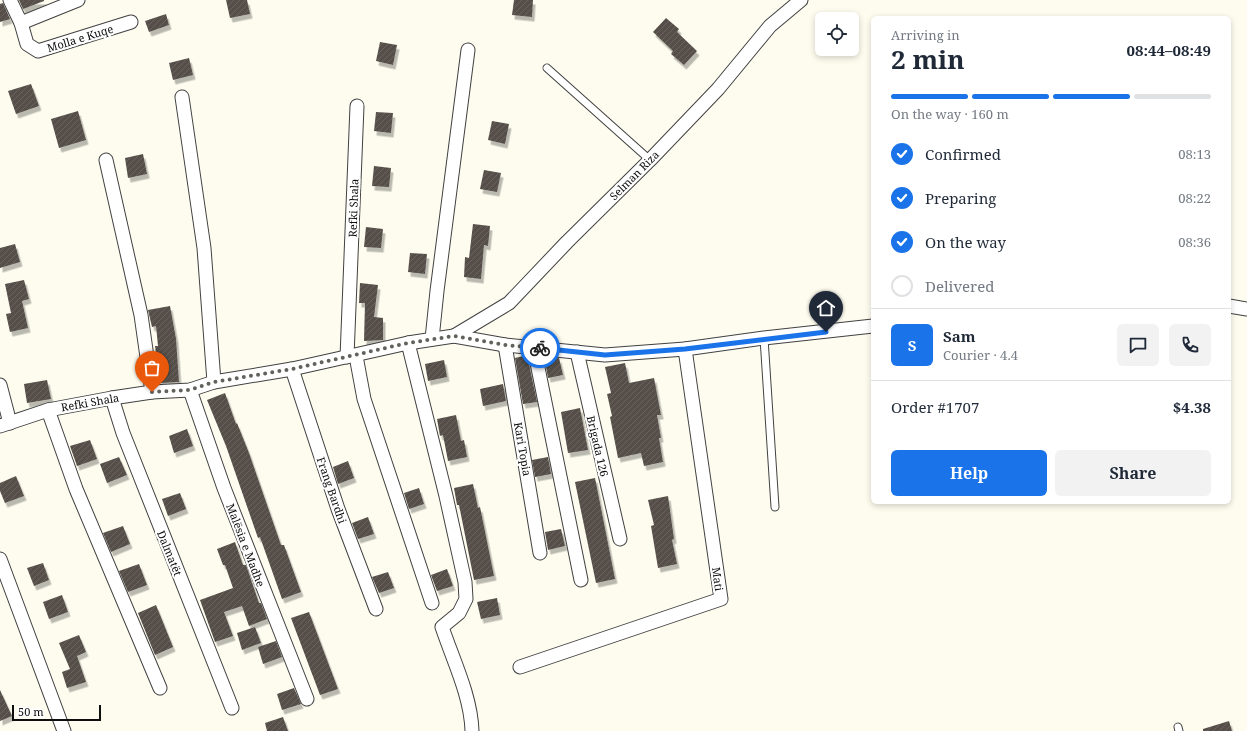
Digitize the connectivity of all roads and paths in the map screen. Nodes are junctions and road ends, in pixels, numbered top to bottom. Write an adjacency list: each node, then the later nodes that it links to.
1 (10, 0): 5 (street, Molla e Kuqe)
2 (78, 0): 5 (street)
3 (801, 0): 11 (street, Selman Riza)
4 (131, 22): 5 (street, Molla e Kuqe)
5 (21, 23)
6 (468, 50): 17 (street)
7 (547, 68): 11 (lane)
8 (182, 97): 25 (street)
9 (357, 106): 23 (street, Refki Shala)
10 (106, 160): 28 (street)
11 (650, 160): 15 (street, Selman Riza)
12 (1231, 306): 13 (street)
13 (1247, 309)
14 (871, 326): 16 (street)
15 (454, 336): 17 (street, Refki Shala); 19 (street)
16 (764, 338): 21 (street); 32 (lane)
17 (432, 339): 18 (street, Refki Shala)
18 (408, 343): 23 (street, Refki Shala); 44 (street)
19 (505, 345): 20 (street); 34 (street, Kari Topia)
20 (534, 348): 22 (street); 36 (street)
21 (685, 349): 22 (street); 39 (street, Mati)
22 (577, 352): 33 (street, Brigada 126)
23 (352, 356): 24 (street, Refki Shala); 37 (street)
24 (292, 369): 25 (street, Refki Shala); 38 (street, Frang Bardhi)
25 (214, 382): 27 (street, Refki Shala)
26 (0, 385): 31 (street)
27 (190, 390): 28 (street, Refki Shala); 41 (street, Malësia e Madhe)
28 (152, 392): 29 (street, Refki Shala)
29 (112, 398): 30 (street, Refki Shala); 42 (street, Dalmatët)
30 (48, 410): 31 (street, Refki Shala); 40 (street)
31 (5, 424)
32 (774, 507)
33 (620, 539)
34 (540, 553)
35 (0, 558): 43 (street)
36 (581, 580)
37 (432, 603)
38 (376, 609)
39 (520, 667)
40 (160, 688)
41 (307, 699)
42 (232, 708)
43 (64, 731)
44 (472, 731)

